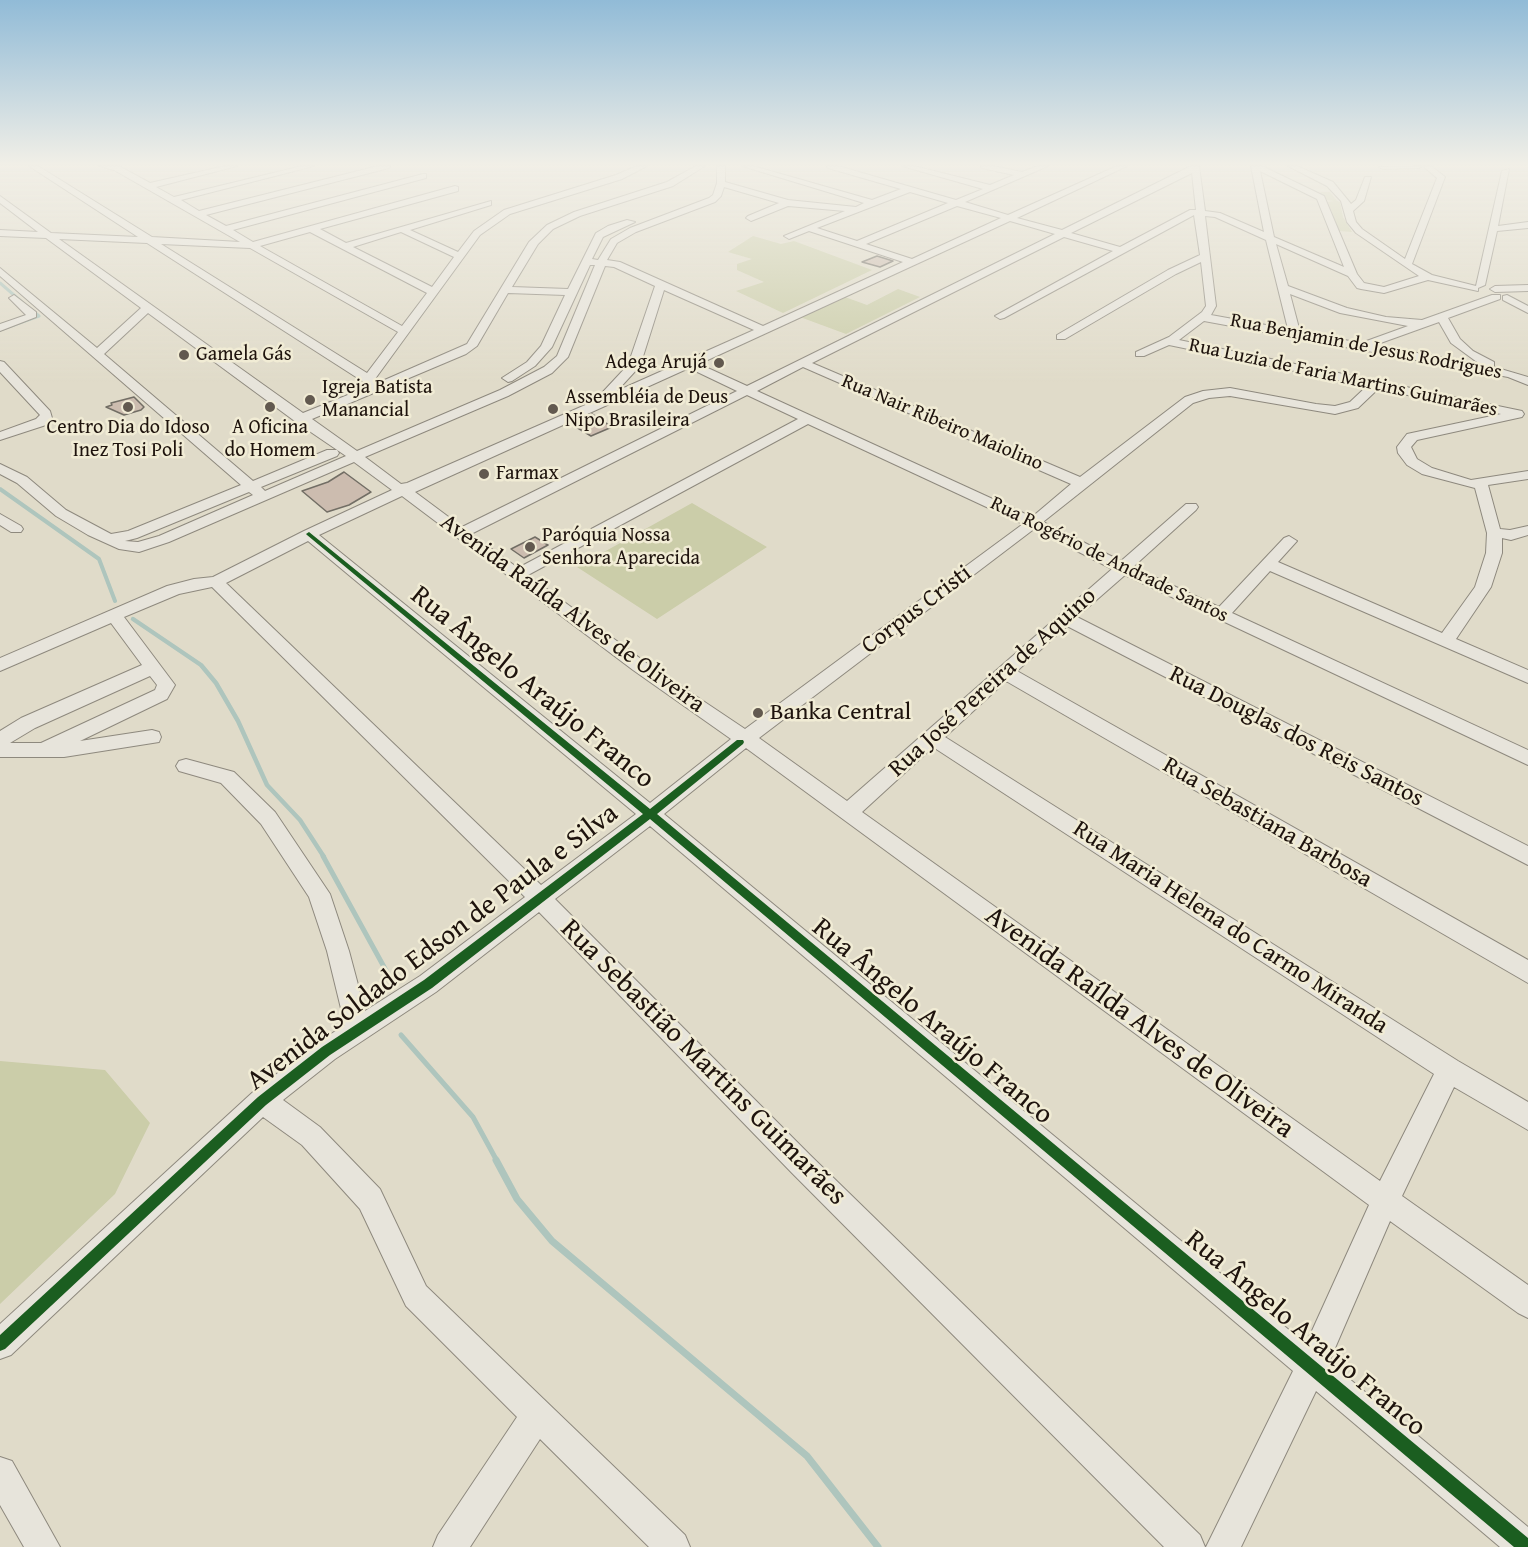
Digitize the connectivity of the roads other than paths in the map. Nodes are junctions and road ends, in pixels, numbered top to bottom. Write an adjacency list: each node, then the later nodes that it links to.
1 (53, 238): 52 (street, Avenida Raílda Alves de Oliveira)
2 (93, 238): 25 (street)
3 (145, 238): 25 (street)
4 (241, 238): 27 (street)
5 (278, 238): 27 (street)
6 (330, 238): 28 (street)
7 (371, 238): 28 (street)
8 (421, 238): 32 (street)
9 (473, 238): 32 (street)
10 (538, 238): 45 (street)
11 (598, 238): 34 (street)
12 (618, 238): 35 (street)
13 (840, 238): 26 (street)
14 (872, 238): 26 (street)
15 (964, 238): 36 (street)
16 (1054, 238): 69 (street)
17 (1077, 238): 30 (street)
18 (1141, 238): 30 (street)
19 (1204, 238): 33 (street)
20 (1270, 238): 39 (street); 43 (street)
21 (1337, 238): 39 (street)
22 (1370, 238): 29 (street)
23 (1417, 238): 31 (street)
24 (1491, 238): 42 (street)
25 (149, 241): 27 (street); 75 (street)
26 (858, 244): 36 (street)
27 (252, 245): 61 (street)
28 (345, 246): 46 (street)
29 (1379, 246): 31 (street); 37 (street)
30 (1119, 250): 55 (street)
31 (1412, 250): 37 (street)
32 (459, 256): 46 (street)
33 (1206, 256): 56 (street); 64 (street)
34 (585, 262): 35 (street); 48 (street)
35 (602, 262): 41 (street); 50 (street)
36 (912, 262): 60 (street)
37 (1407, 265): 40 (street)
38 (0, 271): 54 (street)
39 (1352, 274): 40 (street)
40 (1428, 277): 42 (street)
41 (661, 284): 60 (street); 72 (street)
42 (1477, 287): 49 (street)
43 (1284, 288): 58 (street); 63 (street)
44 (1528, 289): 49 (street)
45 (507, 290): 48 (street); 78 (street)
46 (432, 291): 61 (street)
47 (6, 292): 59 (street)
48 (571, 294): 50 (street); 81 (street)
49 (1503, 295): 51 (street); 53 (street); 57 (street)
50 (589, 297): 86 (street)
51 (1528, 297)
52 (149, 307): 67 (street); 83 (street, Avenida Raílda Alves de Oliveira)
53 (1528, 310)
54 (55, 316): 62 (street); 67 (street)
55 (1000, 316)
56 (1203, 317): 63 (street, Rua Benjamin de Jesus Rodrigues); 65 (street)
57 (1442, 318): 58 (street); 73 (street)
58 (1426, 324): 66 (street)
59 (0, 328)
60 (762, 330): 70 (street)
61 (405, 332): 75 (street)
62 (0, 333)
63 (1295, 334): 66 (street, Rua Benjamin de Jesus Rodrigues)
64 (1061, 337)
65 (1167, 341): 68 (street); 77 (street, Rua Luzia de Faria Martins Guimarães)
66 (1360, 347): 73 (street, Rua Benjamin de Jesus Rodrigues)
67 (98, 353): 91 (street)
68 (1140, 354)
69 (803, 363): 79 (street); 89 (street, Rua Nair Ribeiro Maiolino)
70 (689, 364): 74 (street); 79 (street, Rua Rogério de Andrade Santos)
71 (0, 365): 85 (street)
72 (634, 366): 74 (street); 80 (street)
73 (1511, 374): 76 (street, Rua Benjamin de Jesus Rodrigues)
74 (663, 375): 80 (street)
75 (368, 380): 78 (street)
76 (1528, 381)
77 (1376, 384): 82 (street, Rua Luzia de Faria Martins Guimarães); 89 (street, Corpus Cristi)
78 (380, 387): 83 (street)
79 (746, 391): 84 (street, Rua Rogério de Andrade Santos); 100 (street)
80 (598, 404): 92 (street)
81 (428, 412)
82 (1523, 413): 90 (street, Rua Benjamin de Jesus Rodrigues)
83 (301, 419): 86 (street, Avenida Raílda Alves de Oliveira)
84 (808, 419): 96 (street, Rua Rogério de Andrade Santos); 108 (street)
85 (0, 436)
86 (350, 450): 91 (street); 92 (street, Avenida Raílda Alves de Oliveira); 93 (street)
87 (0, 468): 103 (street)
88 (1528, 475): 90 (street, Rua Benjamin de Jesus Rodrigues)
89 (1081, 483): 96 (street, Corpus Cristi)
90 (1481, 484): 101 (street)
91 (252, 487): 93 (street); 97 (street)
92 (403, 490): 100 (street, Avenida Raílda Alves de Oliveira); 102 (street)
93 (264, 497): 104 (street)
94 (1191, 507): 107 (street, Rua José Pereira de Aquino)
95 (0, 518): 98 (street)
96 (1034, 524): 107 (street, Rua Rogério de Andrade Santos); 119 (street, Corpus Cristi)
97 (152, 527): 103 (street); 104 (street)
98 (16, 529)
99 (1528, 530): 101 (street)
100 (461, 533): 108 (street, Avenida Raílda Alves de Oliveira)
101 (1494, 533): 113 (street)
102 (309, 534): 109 (street); 127 (street, Rua Ângelo Araújo Franco)
103 (111, 539): 104 (street)
104 (164, 539)
105 (1288, 541): 106 (street)
106 (1268, 564): 110 (street); 113 (street)
107 (1121, 567): 110 (street, Rua Rogério de Andrade Santos); 112 (street, Rua José Pereira de Aquino)
108 (517, 575): 119 (street, Avenida Raílda Alves de Oliveira)
109 (216, 582): 111 (street); 129 (street, Rua Sebastião Martins Guimarães)
110 (1222, 614): 124 (street, Rua Rogério de Andrade Santos)
111 (114, 615): 114 (street); 115 (street)
112 (1065, 618): 116 (street, Rua José Pereira de Aquino); 128 (street, Rua Douglas dos Reis Santos)
113 (1445, 641): 117 (street)
114 (0, 665)
115 (153, 668): 121 (street); 123 (street)
116 (1006, 673): 120 (street, Rua José Pereira de Aquino); 130 (street, Rua Sebastiana Barbosa)
117 (1528, 677)
118 (152, 737): 123 (street)
119 (745, 738): 126 (street, Avenida Raílda Alves de Oliveira); 127 (street, Avenida Soldado Edson de Paula e Silva)
120 (933, 738): 126 (street, Rua José Pereira de Aquino); 132 (street, Rua Maria Helena do Carmo Miranda)
121 (0, 740)
122 (0, 750): 123 (street)
123 (43, 750)
124 (1528, 758)
125 (186, 766): 131 (street)
126 (848, 812): 135 (street, Avenida Raílda Alves de Oliveira)
127 (650, 814): 129 (street, Avenida Soldado Edson de Paula e Silva); 138 (street, Rua Ângelo Araújo Franco)
128 (1528, 856)
129 (540, 898): 131 (street, Avenida Soldado Edson de Paula e Silva); 144 (street, Rua Sebastião Martins Guimarães)
130 (1528, 972)
131 (358, 1030): 133 (street, Avenida Soldado Edson de Paula e Silva)
132 (1449, 1070): 134 (street, Rua Maria Helena do Carmo Miranda); 135 (street)
133 (262, 1101): 137 (street, Avenida Soldado Edson de Paula e Silva); 139 (street)
134 (1528, 1117)
135 (1385, 1200): 136 (street, Avenida Raílda Alves de Oliveira); 138 (street)
136 (1528, 1303)
137 (0, 1344)
138 (1311, 1368): 145 (street); 146 (street, Rua Ângelo Araújo Franco)
139 (538, 1414): 142 (street); 143 (street)
140 (0, 1473): 141 (street)
141 (43, 1547)
142 (450, 1547)
143 (673, 1547)
144 (1188, 1547)
145 (1222, 1547)
146 (1526, 1547)

